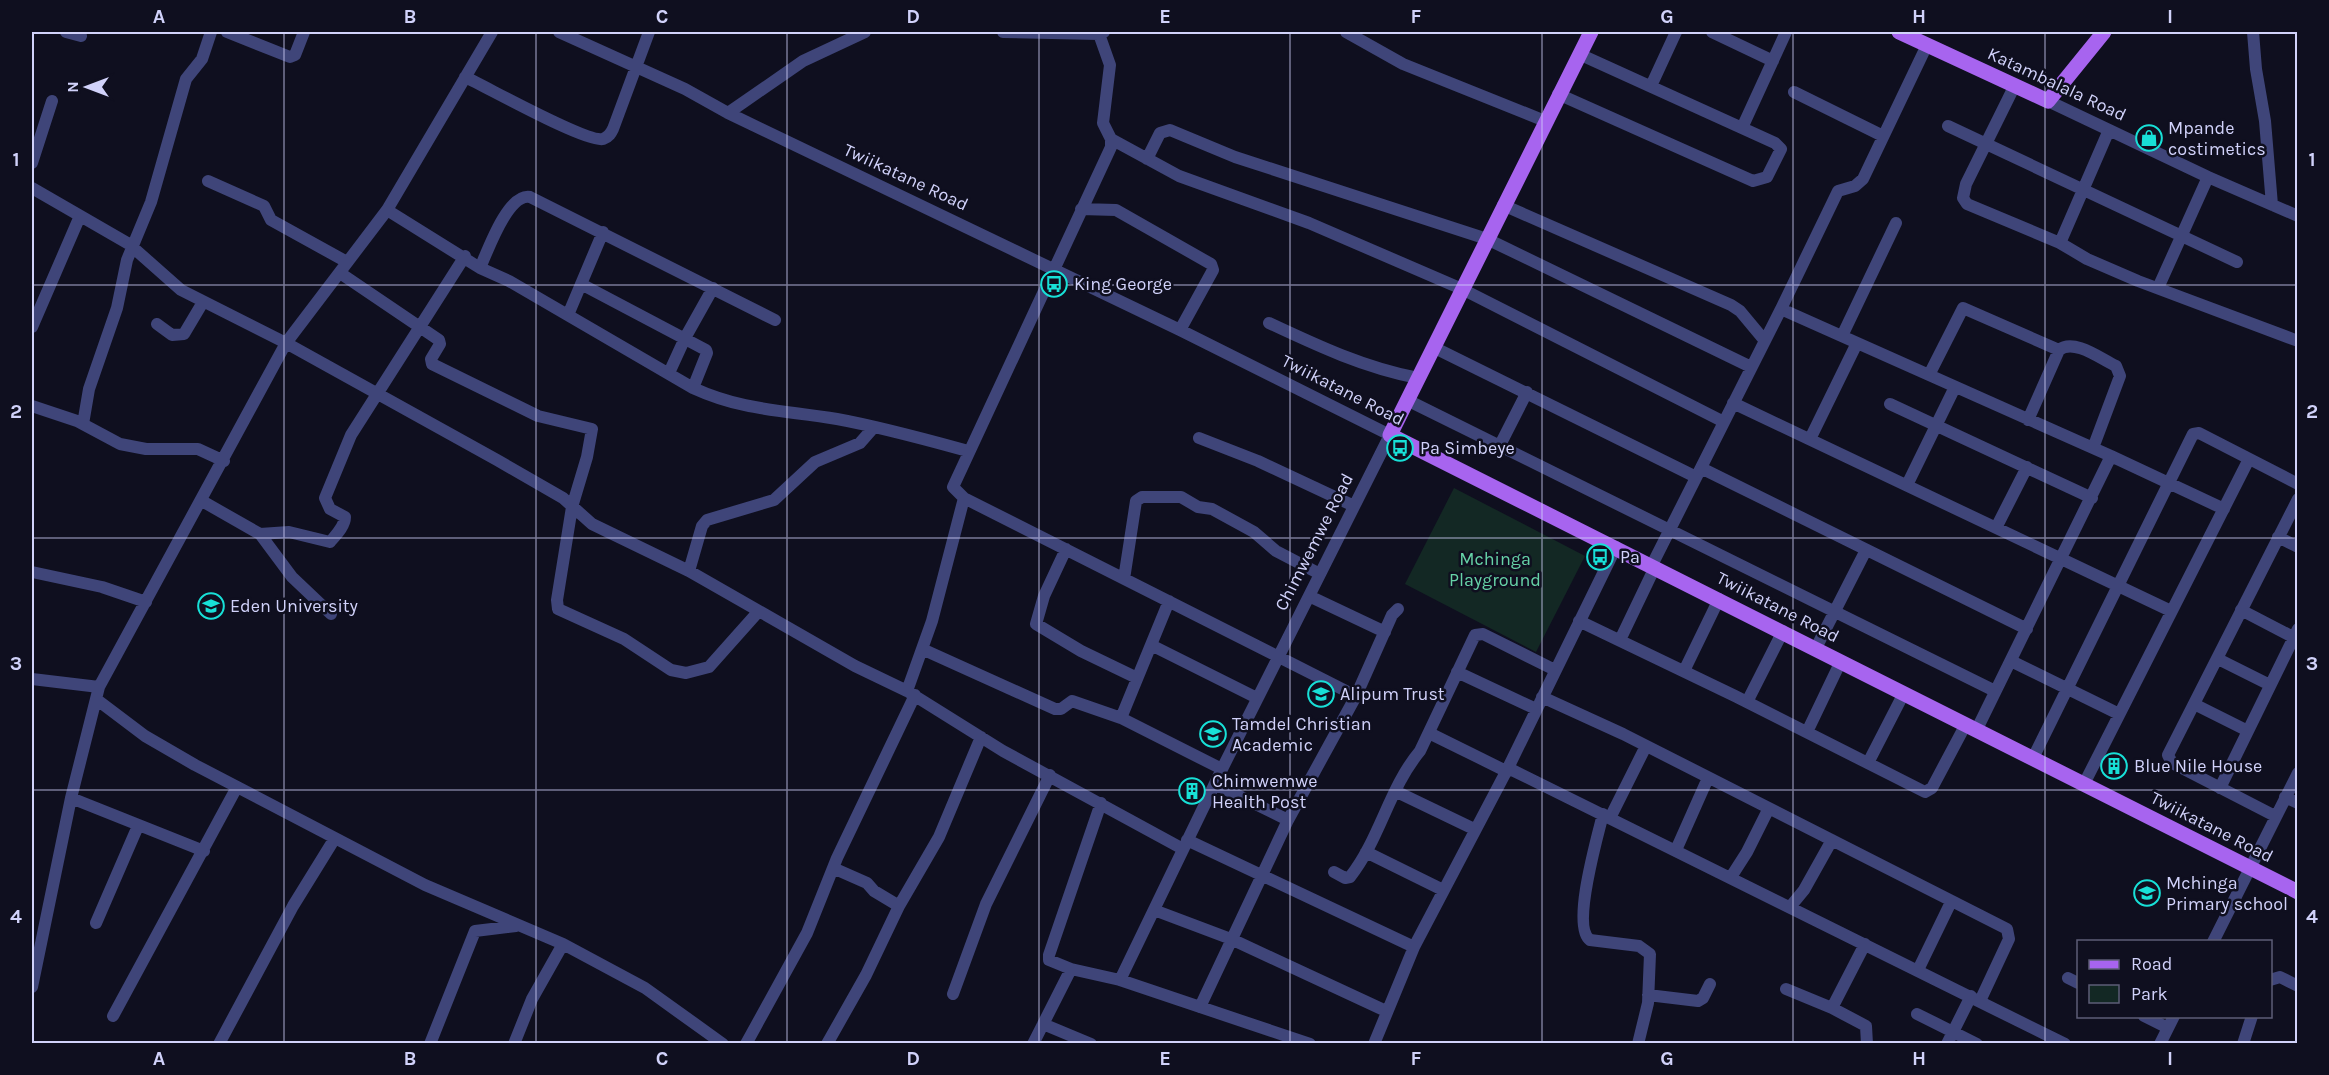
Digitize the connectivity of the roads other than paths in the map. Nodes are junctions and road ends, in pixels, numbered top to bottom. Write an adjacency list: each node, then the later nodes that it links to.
1 (66, 32): 19 (street)
2 (211, 32): 56 (street)
3 (227, 32): 4 (street)
4 (304, 32)
5 (492, 32): 24 (street)
6 (559, 32): 23 (street, Twiikatane Road)
7 (648, 32): 23 (street)
8 (865, 32): 31 (street)
9 (1003, 32): 18 (street)
10 (1346, 32): 32 (street)
11 (1591, 32): 21 (main road, Chimwemwe Road)
12 (1676, 32): 25 (street)
13 (1712, 32): 22 (street)
14 (1786, 32): 22 (street)
15 (1899, 32): 20 (main road, Katambalala Road)
16 (2104, 32): 30 (main road)
17 (2253, 32): 46 (street)
18 (1102, 33): 37 (street)
19 (81, 36)
20 (1927, 45): 26 (main road, Katambalala Road); 36 (street)
21 (1579, 54): 25 (street); 28 (main road, Chimwemwe Road)
22 (1773, 60): 34 (street)
23 (635, 66): 24 (street); 31 (street, Twiikatane Road)
24 (465, 77): 48 (street)
25 (1651, 86): 34 (street)
26 (2015, 86): 30 (main road, Katambalala Road); 38 (street)
27 (1794, 92): 36 (street)
28 (1558, 94): 32 (main road, Chimwemwe Road); 34 (street)
29 (52, 101): 40 (street)
30 (2048, 101): 35 (street, Katambalala Road)
31 (728, 113): 61 (street, Twiikatane Road)
32 (1545, 121): 45 (main road, Chimwemwe Road)
33 (1948, 126): 38 (street)
34 (1742, 128)
35 (2109, 130): 41 (street, Katambalala Road); 44 (street)
36 (1883, 136): 68 (street)
37 (1111, 139): 39 (street); 47 (street)
38 (1985, 145): 44 (street); 55 (street)
39 (1147, 159): 54 (street); 66 (street)
40 (32, 162)
41 (2208, 177): 46 (street, Katambalala Road); 53 (street)
42 (208, 181): 58 (street)
43 (32, 188): 49 (street)
44 (2084, 190): 53 (street); 55 (street)
45 (1503, 205): 54 (main road, Chimwemwe Road); 78 (street)
46 (2272, 205): 50 (street, Katambalala Road)
47 (1081, 209): 61 (street); 75 (street)
48 (387, 210): 57 (street); 58 (street)
49 (80, 216): 56 (street); 73 (street)
50 (2298, 216)
51 (1896, 223): 76 (street)
52 (603, 232): 60 (street); 63 (street); 64 (street)
53 (2182, 234): 59 (street); 65 (street)
54 (1487, 239): 66 (main road, Chimwemwe Road); 84 (street)
55 (2060, 243): 65 (street)
56 (134, 247): 67 (street); 98 (street)
57 (465, 256): 60 (street); 74 (street)
58 (347, 262): 62 (street)
59 (2237, 262)
60 (480, 268): 69 (street)
61 (1053, 268): 75 (street, Twiikatane Road); 106 (street)
62 (340, 273): 74 (street); 80 (street)
63 (581, 284): 69 (street); 77 (street)
64 (713, 288): 70 (street); 77 (street)
65 (2158, 288): 79 (street)
66 (1462, 289): 82 (main road, Chimwemwe Road); 97 (street)
67 (203, 302): 72 (street); 80 (street)
68 (1781, 309): 76 (street); 78 (street)
69 (568, 315): 85 (street)
70 (775, 320)
71 (1269, 323): 87 (street)
72 (157, 324)
73 (32, 327)
74 (420, 328): 90 (street); 119 (street)
75 (1180, 330): 101 (street, Twiikatane Road)
76 (1842, 336): 81 (street)
77 (685, 338): 85 (street); 89 (street)
78 (1765, 341): 84 (street)
79 (2298, 341)
80 (286, 343): 90 (street); 109 (street)
81 (1857, 343): 86 (street); 103 (street)
82 (1433, 347): 87 (main road, Chimwemwe Road); 91 (street)
83 (2059, 350): 86 (street); 96 (street); 105 (street)
84 (1751, 367): 93 (street)
85 (669, 374): 89 (street)
86 (1929, 375): 88 (street)
87 (1418, 378): 92 (main road, Chimwemwe Road)
88 (1955, 387): 96 (street); 99 (street)
89 (693, 388): 100 (street)
90 (376, 392): 119 (street); 124 (street)
91 (1527, 392): 104 (street); 111 (street)
92 (1407, 400): 101 (main road, Chimwemwe Road); 104 (street)
93 (1733, 403): 97 (street); 103 (street)
94 (1890, 404): 99 (street)
95 (32, 406): 98 (street)
96 (2028, 420): 105 (street)
97 (1724, 422): 111 (street)
98 (83, 424): 109 (street)
99 (1937, 426): 110 (street); 114 (street)
100 (874, 427): 106 (street); 133 (street)
101 (1390, 435): 120 (street, Chimwemwe Road); 126 (main road, Twiikatane Road)
102 (1199, 438): 120 (street)
103 (1810, 439): 114 (street)
104 (1499, 447): 123 (street)
105 (2093, 448): 107 (street)
106 (968, 451): 115 (street)
107 (2111, 456): 112 (street); 116 (street)
108 (2249, 459): 112 (street); 113 (street); 121 (street)
109 (224, 461): 118 (street)
110 (2027, 467): 116 (street); 122 (street)
111 (1698, 472): 123 (street); 129 (street)
112 (2169, 482): 121 (street); 136 (street)
113 (2298, 484)
114 (1907, 485): 122 (street)
115 (964, 498): 128 (street); 155 (street)
116 (2092, 498): 130 (street)
117 (2298, 499): 125 (street)
118 (202, 501): 124 (street); 140 (street)
119 (572, 507): 133 (street); 145 (street)
120 (1354, 507): 134 (street, Chimwemwe Road)
121 (2224, 508): 144 (street)
122 (1997, 526): 130 (street)
123 (1670, 528): 131 (street); 143 (street)
124 (260, 534): 146 (street)
125 (2278, 537): 127 (street); 142 (street)
126 (1616, 547): 131 (main road, Twiikatane Road); 147 (street)
127 (2298, 547)
128 (1066, 549): 135 (street); 163 (street)
129 (1866, 550): 143 (street); 148 (street)
130 (2062, 558): 136 (street); 148 (street)
131 (1653, 566): 138 (main road, Twiikatane Road); 152 (street)
132 (32, 572): 140 (street)
133 (689, 572): 145 (street)
134 (1320, 574): 135 (street); 137 (street, Chimwemwe Road)
135 (1124, 579): 139 (street)
136 (2118, 584): 144 (street); 166 (street)
137 (1309, 596): 149 (street); 156 (street, Chimwemwe Road)
138 (1719, 599): 150 (main road, Twiikatane Road); 161 (street)
139 (1169, 601): 153 (street); 156 (street)
140 (146, 602): 168 (street)
141 (1398, 609): 149 (street)
142 (2241, 610): 151 (street); 157 (street)
143 (1836, 611): 154 (street); 167 (street)
144 (2171, 611): 177 (street)
145 (758, 612): 169 (street)
146 (331, 614)
147 (1579, 621): 152 (street); 160 (street)
148 (2026, 629): 159 (street)
149 (1385, 632): 171 (street)
150 (1783, 632): 154 (main road, Twiikatane Road); 174 (street)
151 (2295, 633): 165 (street)
152 (1620, 640): 161 (street)
153 (1151, 645): 163 (street); 173 (street)
154 (1816, 648): 158 (main road, Twiikatane Road)
155 (922, 649): 169 (street); 178 (street)
156 (1278, 656): 171 (street); 173 (street, Chimwemwe Road)
157 (2218, 659): 165 (street); 175 (street)
158 (1841, 660): 170 (main road, Twiikatane Road); 181 (street)
159 (2011, 661): 166 (street); 167 (street)
160 (1555, 670): 162 (street); 172 (street)
161 (1684, 671): 174 (street)
162 (1457, 672): 176 (street); 182 (street)
163 (1137, 678): 178 (street)
164 (32, 679): 168 (street)
165 (2270, 685): 180 (street)
166 (2066, 688): 177 (street); 185 (street)
167 (1995, 691): 179 (street)
168 (98, 693): 194 (street); 198 (street)
169 (911, 693): 183 (street); 213 (street)
170 (1904, 693): 179 (main road, Twiikatane Road); 186 (street)
171 (1356, 696): 204 (street)
172 (1542, 697): 176 (street); 184 (street)
173 (1257, 698): 187 (street, Chimwemwe Road)
174 (1747, 702): 181 (street)
175 (2194, 704): 180 (street); 195 (street)
176 (1536, 709): 188 (street)
177 (2119, 714): 193 (street)
178 (1121, 718): 187 (street)
179 (1971, 727): 185 (main road, Twiikatane Road); 186 (street)
180 (2248, 731): 195 (street)
181 (1807, 732): 186 (street)
182 (1429, 733): 188 (street); 196 (street)
183 (981, 737): 190 (street); 221 (street)
184 (1646, 746): 191 (street); 202 (street)
185 (2033, 758): 193 (main road, Twiikatane Road)
186 (1868, 763)
187 (1222, 769): 192 (street, Chimwemwe Road)
188 (1507, 770): 202 (street); 206 (street)
189 (2298, 773): 197 (street)
190 (1050, 775): 199 (street); 239 (street)
191 (1708, 778): 201 (street); 210 (street)
192 (1215, 784): 204 (street); 209 (street, Chimwemwe Road)
193 (2084, 784): 214 (main road, Twiikatane Road)
194 (237, 787): 207 (street); 211 (street)
195 (2220, 788): 203 (street)
196 (1395, 791): 206 (street); 212 (street)
197 (2285, 797): 200 (street); 203 (street)
198 (70, 798): 205 (street); 237 (street)
199 (1101, 803): 209 (street); 231 (street)
200 (2298, 803)
201 (1769, 808): 208 (street); 217 (street)
202 (1607, 816): 210 (street); 240 (street)
203 (2276, 816): 214 (street)
204 (1288, 820): 216 (street)
205 (138, 826): 211 (street); 224 (street)
206 (1473, 829): 218 (street)
207 (335, 838): 225 (street); 255 (street)
208 (1832, 840): 220 (street); 222 (street)
209 (1185, 845): 216 (street); 223 (street, Chimwemwe Road)
210 (1676, 850): 217 (street)
211 (204, 851): 246 (street)
212 (1366, 852): 215 (street); 218 (street)
213 (833, 868): 221 (street); 259 (street)
214 (2249, 868): 219 (main road, Twiikatane Road); 227 (street)
215 (1334, 872)
216 (1260, 874): 226 (street); 230 (street)
217 (1731, 877): 222 (street)
218 (1443, 890): 230 (street)
219 (2298, 892)
220 (1951, 902): 232 (street); 241 (street)
221 (899, 906): 260 (street)
222 (1790, 907): 229 (street)
223 (1154, 910): 226 (street); 233 (street, Chimwemwe Road)
224 (96, 922)
225 (520, 926): 228 (street); 256 (street)
226 (1231, 939): 242 (street); 244 (street)
227 (2214, 940)
228 (563, 944): 257 (street); 258 (street)
229 (1864, 944): 232 (street); 243 (street)
230 (1414, 947): 244 (street)
231 (1071, 969): 233 (street); 250 (street)
232 (1918, 970): 241 (street)
233 (1120, 980): 242 (street)
234 (2272, 980): 236 (street)
235 (1710, 984): 240 (street)
236 (2298, 986)
237 (32, 987)
238 (1786, 989): 243 (street)
239 (953, 994)
240 (1648, 994): 264 (street)
241 (1976, 999): 252 (street); 253 (street)
242 (1200, 1007): 254 (street)
243 (1832, 1008): 265 (street)
244 (1386, 1011): 263 (street)
245 (1917, 1014): 252 (street)
246 (113, 1016)
247 (2146, 1018): 251 (street)
248 (2173, 1018): 251 (street)
249 (2252, 1018): 269 (street)
250 (1043, 1023): 261 (street); 262 (street)
251 (2168, 1028): 268 (street)
252 (1950, 1038): 266 (street)
253 (2047, 1040): 267 (street)
254 (1307, 1043)
255 (219, 1044)
256 (430, 1044)
257 (514, 1044)
258 (723, 1044)
259 (746, 1044)
260 (827, 1044)
261 (1033, 1044)
262 (1091, 1044)
263 (1374, 1044)
264 (1638, 1044)
265 (1867, 1044)
266 (1977, 1044)
267 (2065, 1044)
268 (2160, 1044)
269 (2243, 1044)

